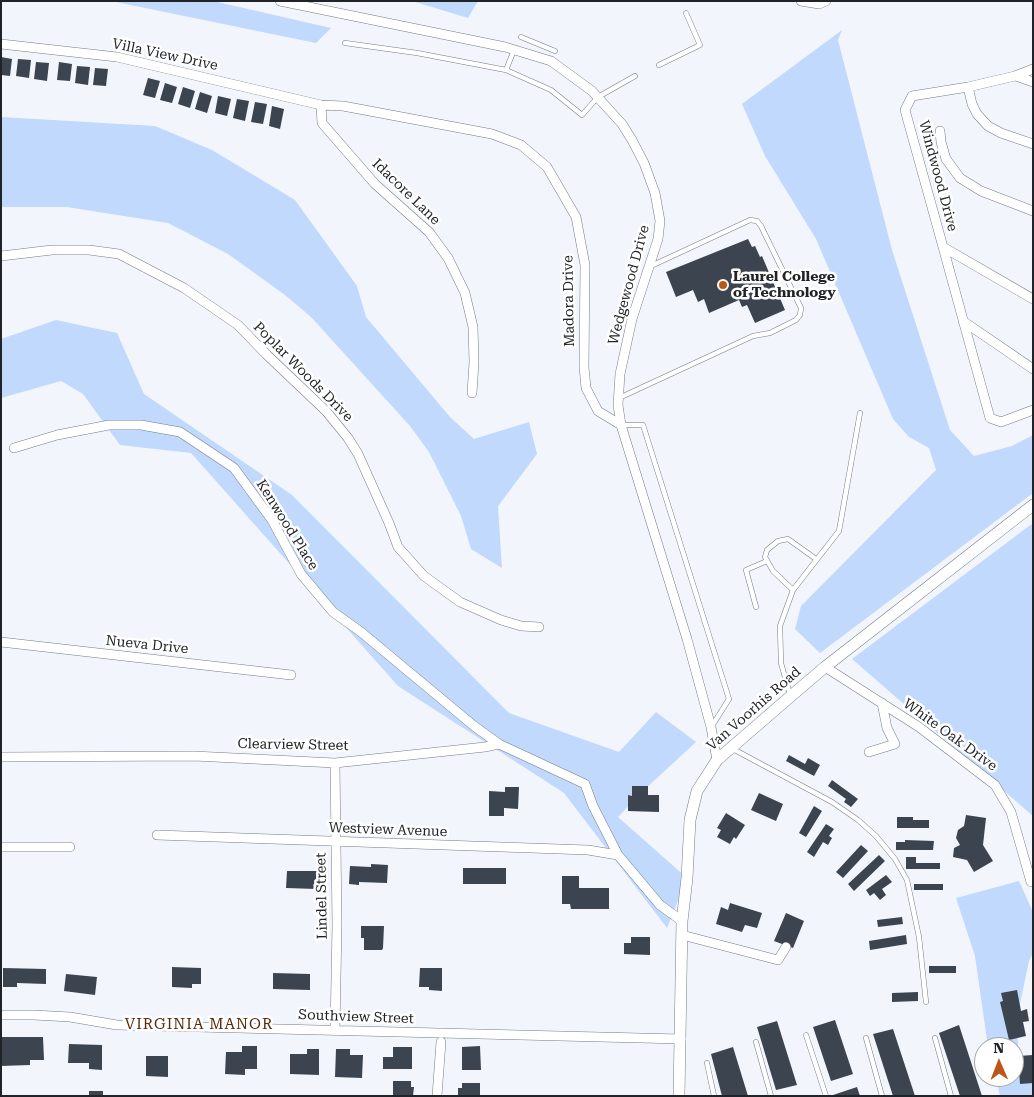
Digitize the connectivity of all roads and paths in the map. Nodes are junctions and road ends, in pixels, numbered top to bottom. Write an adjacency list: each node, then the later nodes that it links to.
1 (280, 1): 9 (street, Wedgewood Drive)
2 (801, 1): 3 (street)
3 (826, 1)
4 (686, 13): 12 (lane)
5 (521, 37): 8 (lane)
6 (345, 43): 14 (lane)
7 (1, 44): 20 (street, Villa View Drive)
8 (543, 46): 10 (lane); 11 (lane)
9 (514, 50): 11 (street, Wedgewood Drive); 14 (lane)
10 (554, 51)
11 (541, 58): 19 (street, Wedgewood Drive)
12 (659, 65)
13 (1033, 69): 16 (street, Windwood Drive)
14 (506, 70): 19 (lane)
15 (635, 76): 19 (lane)
16 (1016, 76): 17 (street); 18 (street, Windwood Drive)
17 (1033, 82)
18 (968, 87): 22 (street); 24 (street, Windwood Drive)
19 (598, 97): 26 (street, Wedgewood Drive)
20 (321, 105): 30 (street, Idacore Lane); 34 (street, Madora Drive)
21 (940, 131): 23 (street)
22 (1033, 144)
23 (1033, 211)
24 (943, 247): 27 (street, Windwood Drive); 28 (street)
25 (1, 256): 41 (street, Poplar Woods Drive)
26 (649, 266): 31 (street, Wedgewood Drive); 31 (lane)
27 (1033, 299)
28 (963, 321): 29 (street); 32 (street)
29 (1033, 369)
30 (472, 394)
31 (618, 398): 34 (street, Wedgewood Drive)
32 (1033, 410)
33 (860, 414): 37 (lane)
34 (621, 425): 47 (street, Wedgewood Drive); 47 (lane)
35 (14, 448): 48 (street, Kenwood Place)
36 (1033, 504): 43 (street, Van Voorhis Road)
37 (816, 559): 38 (lane); 39 (lane)
38 (767, 561): 39 (lane); 40 (lane)
39 (793, 590): 45 (lane)
40 (756, 607)
41 (539, 626)
42 (1, 642): 44 (street, Nueva Drive)
43 (825, 667): 45 (street, Van Voorhis Road); 46 (street, White Oak Drive)
44 (291, 675)
45 (791, 696): 49 (street, Van Voorhis Road)
46 (882, 703): 50 (street); 59 (street, White Oak Drive)
47 (711, 728): 52 (street, Wedgewood Drive)
48 (499, 744): 53 (street, Clearview Street); 58 (street, Kenwood Place)
49 (732, 748): 52 (street, Van Voorhis Road); 63 (lane)
50 (869, 752)
51 (1, 757): 53 (street, Clearview Street)
52 (717, 760): 60 (street, Van Voorhis Road)
53 (335, 762): 55 (street, Lindel Street)
54 (157, 835): 55 (street, Westview Avenue)
55 (335, 842): 58 (street, Westview Avenue); 65 (street, Lindel Street)
56 (1, 847): 57 (street)
57 (70, 847)
58 (618, 855): 60 (street, Kenwood Place)
59 (1032, 885)
60 (682, 921): 61 (street, Van Voorhis Road)
61 (682, 935): 62 (street); 69 (street, Van Voorhis Road)
62 (786, 947)
63 (926, 1002)
64 (1, 1015): 65 (street, Southview Street)
65 (335, 1030): 69 (street, Southview Street)
66 (806, 1035): 77 (lane)
67 (866, 1038): 78 (lane)
68 (935, 1038): 79 (lane)
69 (681, 1039): 74 (street, Van Voorhis Road)
70 (441, 1042): 73 (street)
71 (756, 1042): 76 (lane)
72 (707, 1063): 75 (lane)
73 (437, 1096)
74 (679, 1096)
75 (714, 1096)
76 (772, 1096)
77 (826, 1096)
78 (882, 1096)
79 (951, 1096)

